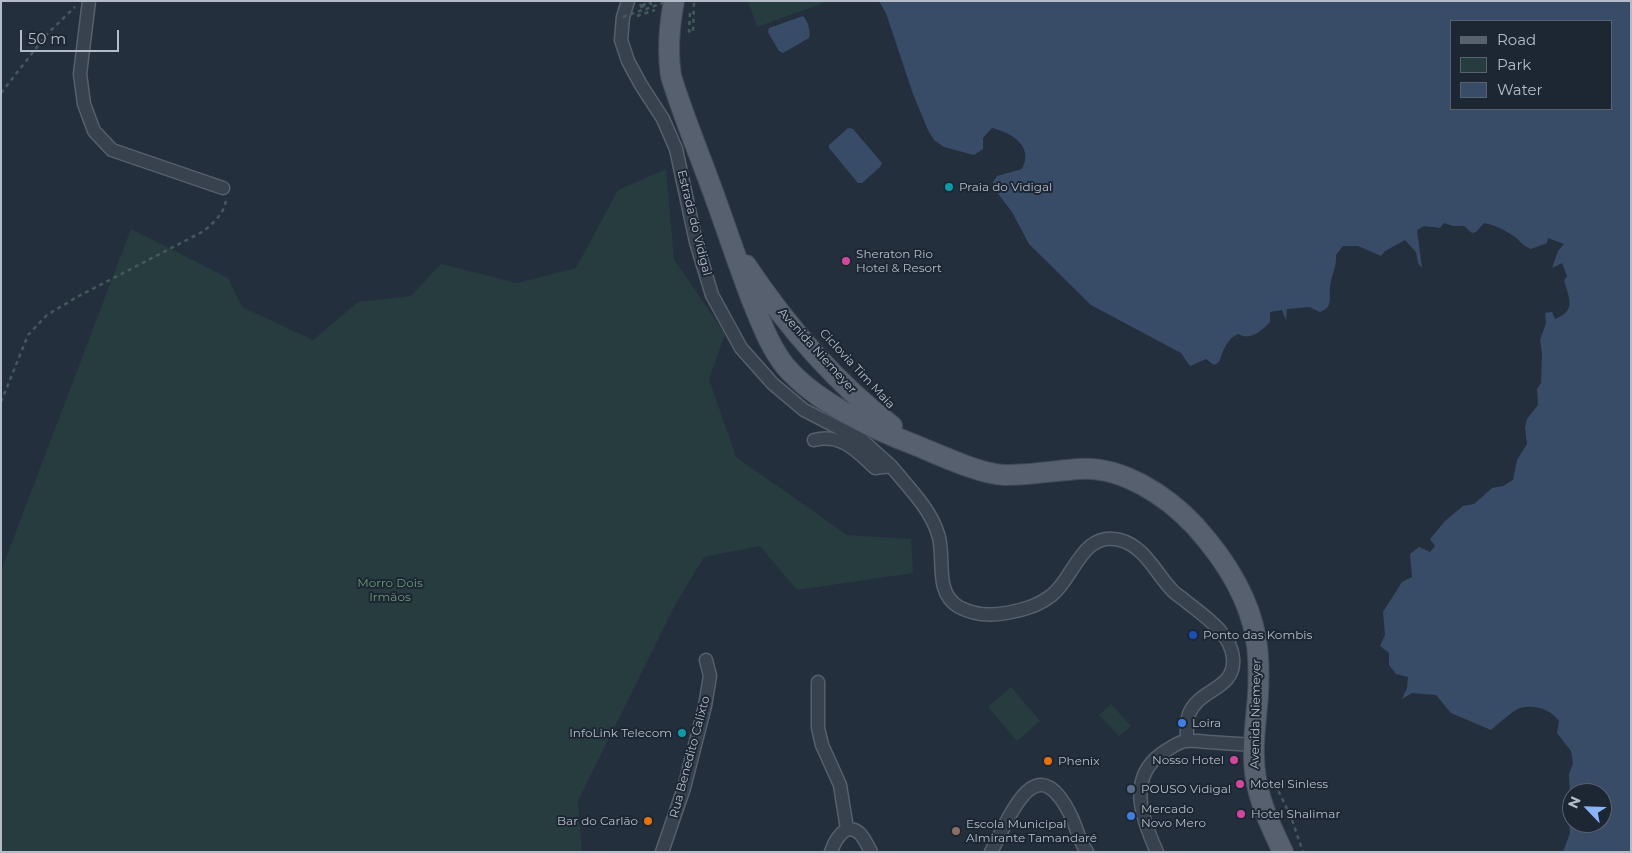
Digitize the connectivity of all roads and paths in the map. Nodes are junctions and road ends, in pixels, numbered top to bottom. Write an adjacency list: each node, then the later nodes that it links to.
1 (82, 1): 11 (path)
2 (89, 1): 12 (street)
3 (648, 1): 7 (path); 9 (path, bridge)
4 (668, 1): 7 (path, bridge)
5 (690, 1): 6 (path)
6 (694, 1)
7 (636, 4): 9 (street, Estrada do Vidigal)
8 (667, 5): 10 (path); 13 (main road, Avenida Niemeyer)
9 (623, 17): 10 (street, Estrada do Vidigal)
10 (621, 35): 20 (street, Estrada do Vidigal)
11 (1, 93)
12 (223, 188): 17 (path)
13 (730, 240): 14 (main road, Avenida Niemeyer); 15 (main road, Avenida Niemeyer)
14 (774, 350): 15 (main road); 16 (main road, Avenida Niemeyer)
15 (824, 364): 16 (main road); 19 (main road, Avenida Niemeyer)
16 (828, 401): 19 (main road, Avenida Niemeyer)
17 (1, 402)
18 (814, 440): 20 (street)
19 (920, 447): 24 (main road, Avenida Niemeyer)
20 (891, 466): 23 (street, Estrada do Vidigal)
21 (706, 660): 28 (street, Rua Benedito Calixto)
22 (818, 682): 26 (street)
23 (1187, 740): 24 (street); 32 (street)
24 (1254, 745): 33 (main road, Avenida Niemeyer)
25 (1274, 782): 34 (path)
26 (847, 829): 29 (street); 30 (street)
27 (1081, 849): 31 (street)
28 (662, 852)
29 (831, 852)
30 (871, 852)
31 (991, 852)
32 (1157, 852)
33 (1283, 852)
34 (1304, 852)

